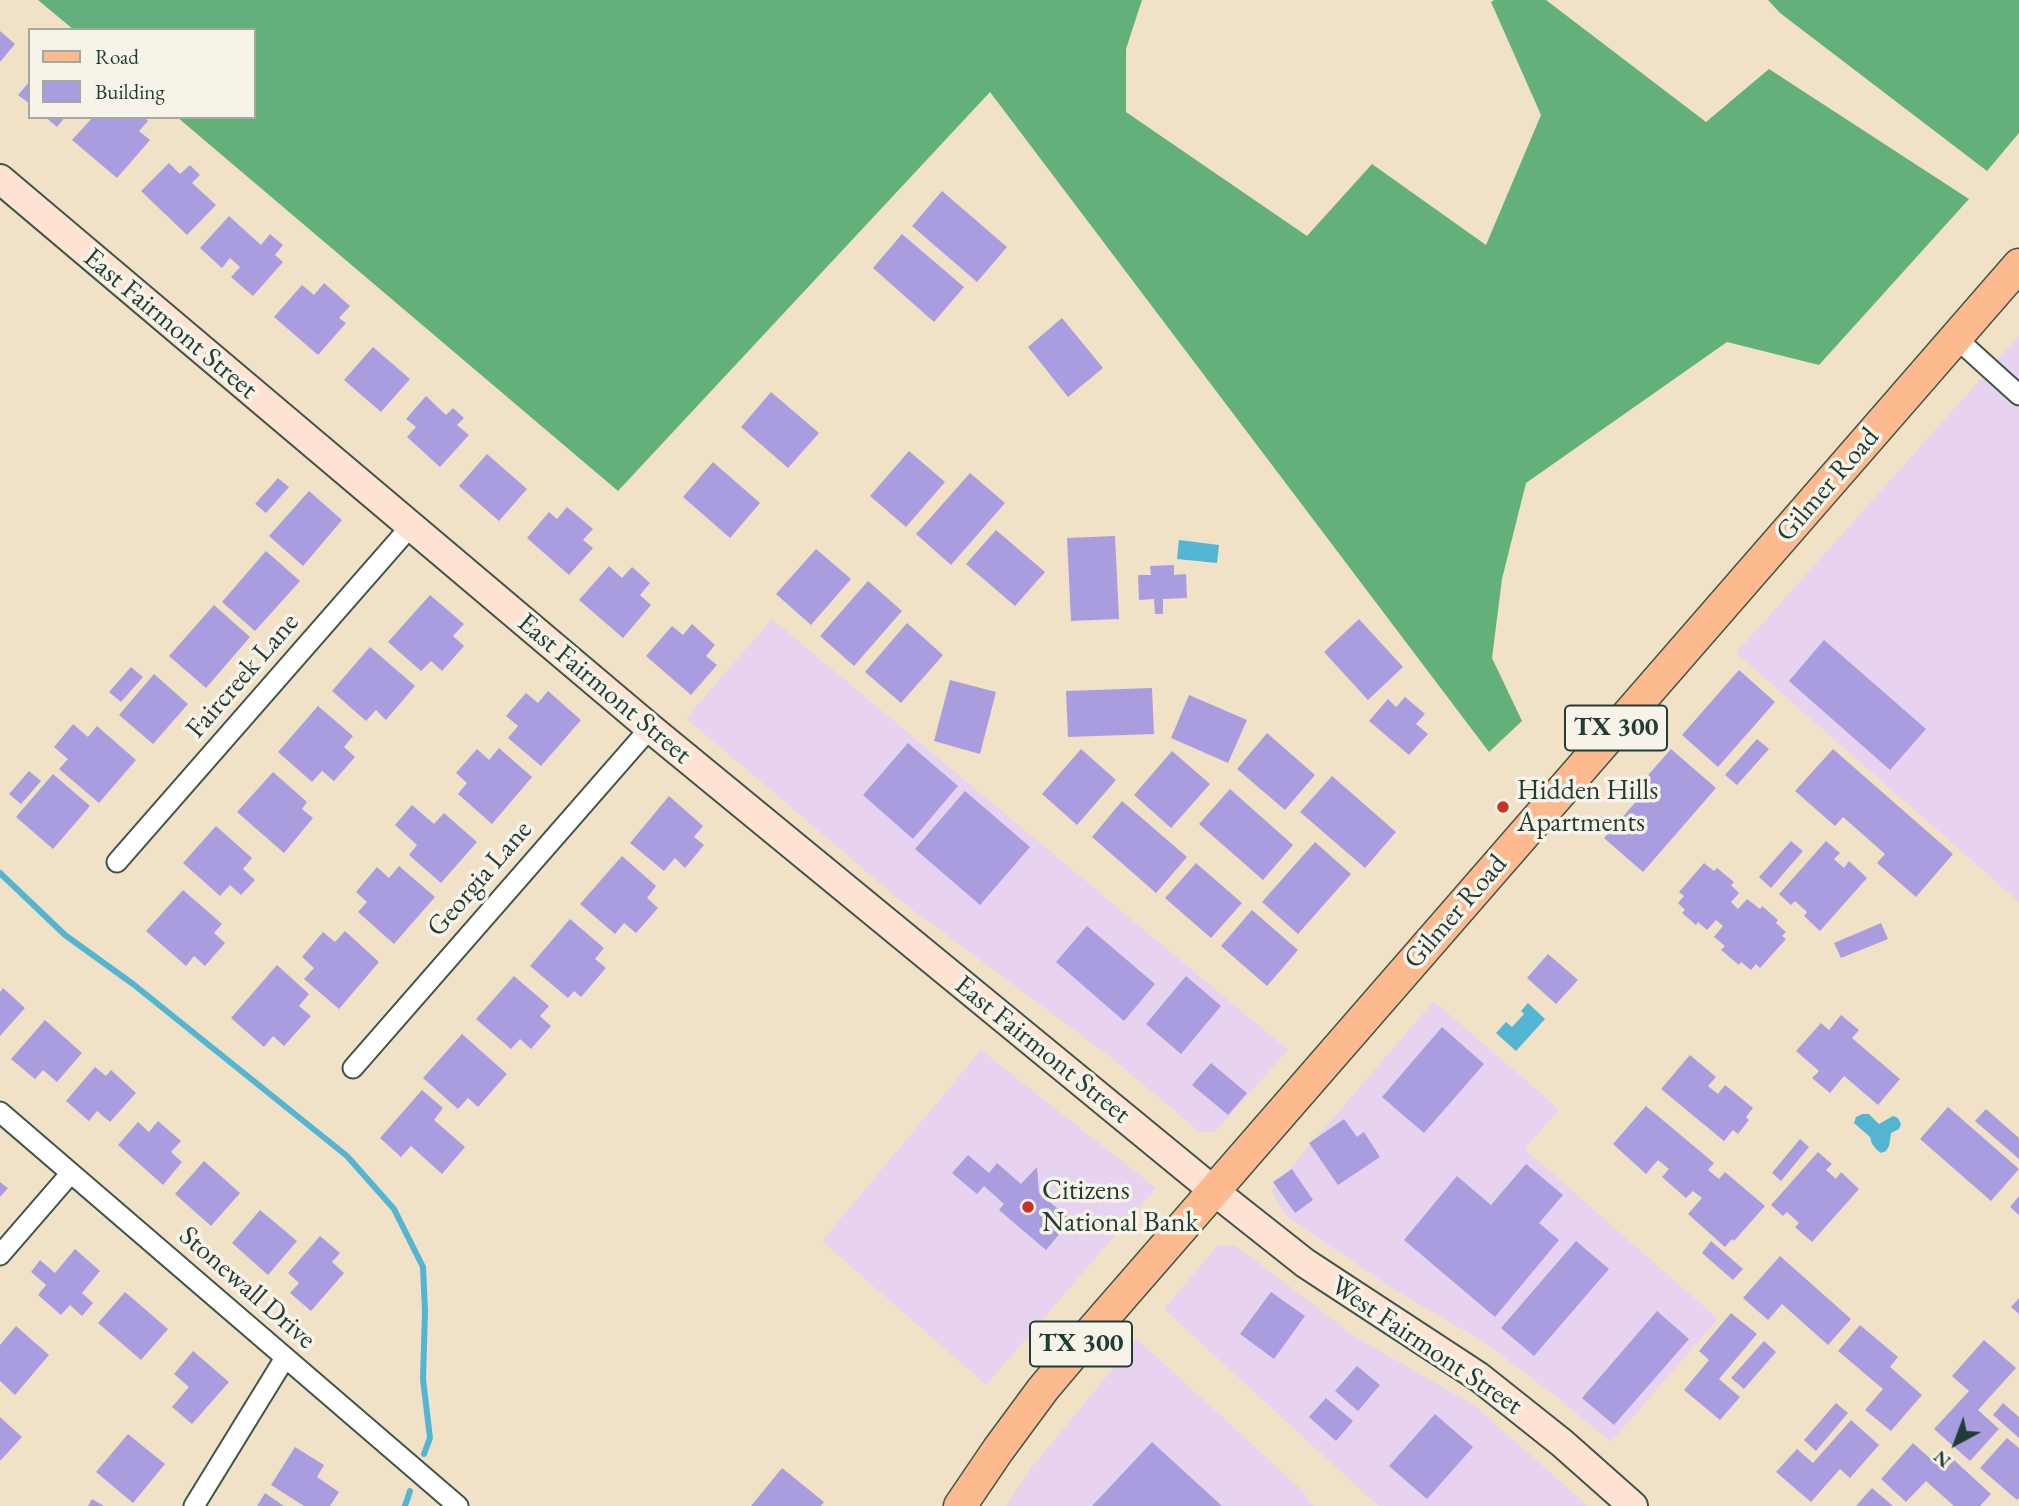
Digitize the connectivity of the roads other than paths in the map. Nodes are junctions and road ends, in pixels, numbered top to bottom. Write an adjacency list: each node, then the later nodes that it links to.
1 (0, 180): 5 (street, East Fairmont Street)
2 (2019, 265): 3 (main road, Gilmer Road / TX 300)
3 (1956, 338): 4 (street); 11 (main road, Gilmer Road / TX 300)
4 (2019, 395)
5 (410, 527): 6 (street, East Fairmont Street); 7 (street, Faircreek Lane)
6 (650, 728): 8 (street, Georgia Lane); 11 (street, East Fairmont Street)
7 (117, 862)
8 (354, 1068)
9 (0, 1111): 10 (street, Stonewall Drive)
10 (71, 1172): 12 (street); 13 (street, Stonewall Drive)
11 (1214, 1192): 16 (main road, Gilmer Road / TX 300); 17 (street, West Fairmont Street)
12 (0, 1255)
13 (285, 1357): 14 (street); 15 (street, Stonewall Drive)
14 (194, 1506)
15 (458, 1506)
16 (960, 1506)
17 (1633, 1506)

